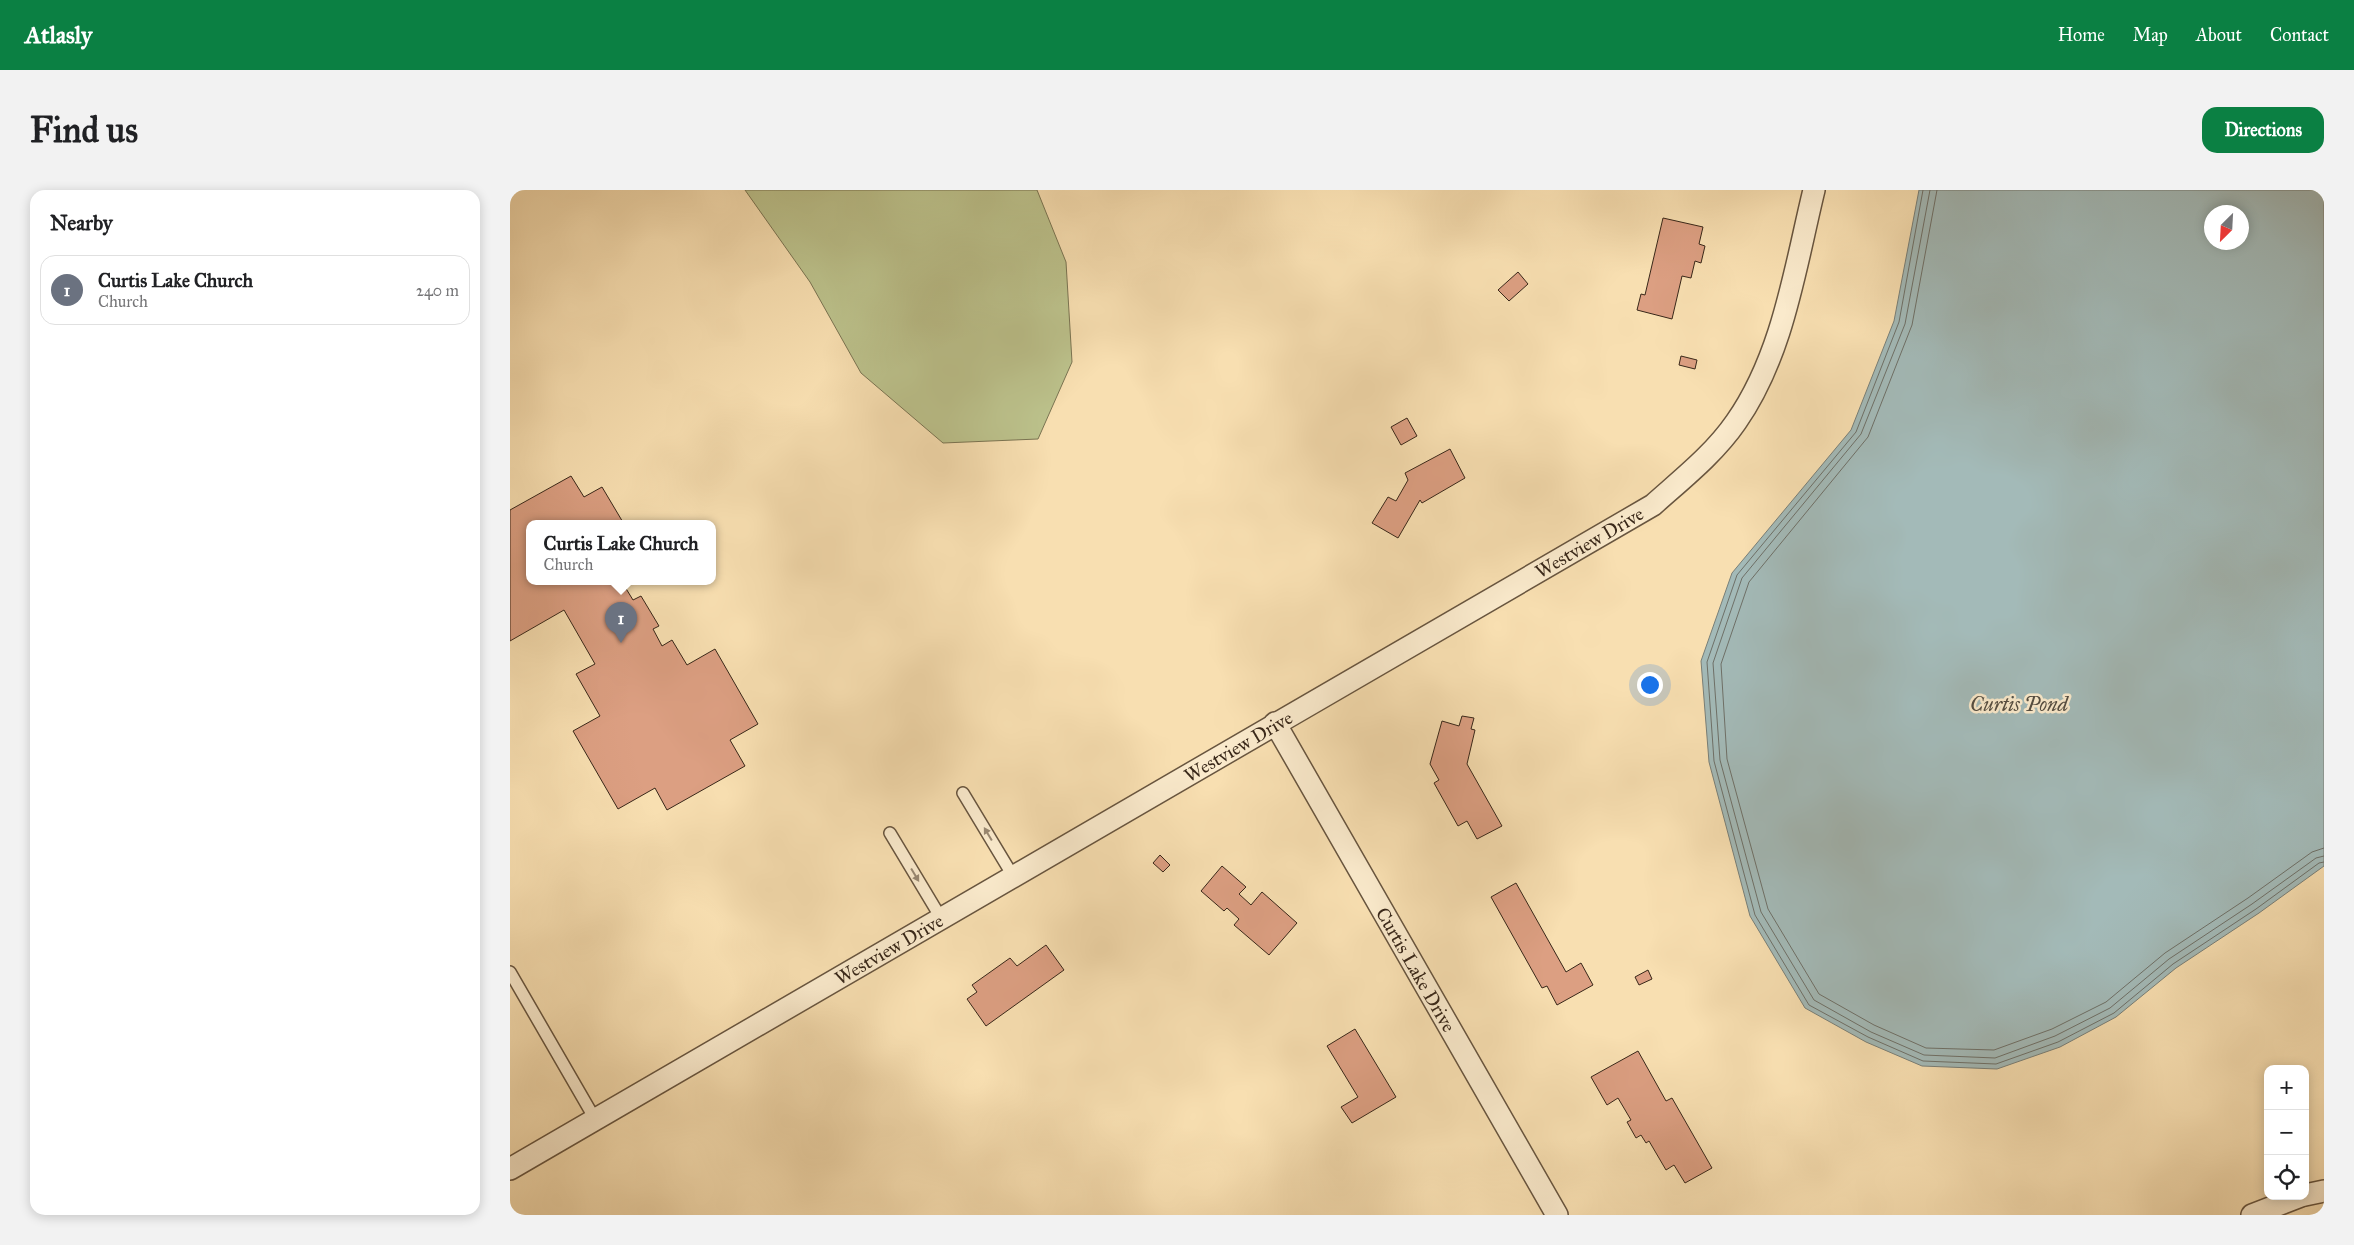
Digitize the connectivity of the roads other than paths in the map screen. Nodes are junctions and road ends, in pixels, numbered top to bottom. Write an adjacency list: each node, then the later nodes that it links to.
1 (1814, 190): 2 (street, Westview Drive)
2 (1275, 722): 5 (street, Westview Drive); 13 (street, Curtis Lake Drive)
3 (963, 793): 5 (lane, one-way to 3)
4 (890, 833): 6 (lane, one-way to 6)
5 (1013, 876): 6 (street, Westview Drive)
6 (941, 918): 8 (street, Westview Drive)
7 (510, 972): 8 (lane)
8 (595, 1119): 9 (street, Westview Drive)
9 (510, 1169)
10 (2324, 1191): 11 (street)
11 (2309, 1194)
12 (2291, 1200): 14 (street)
13 (1557, 1215)
14 (2252, 1215)

